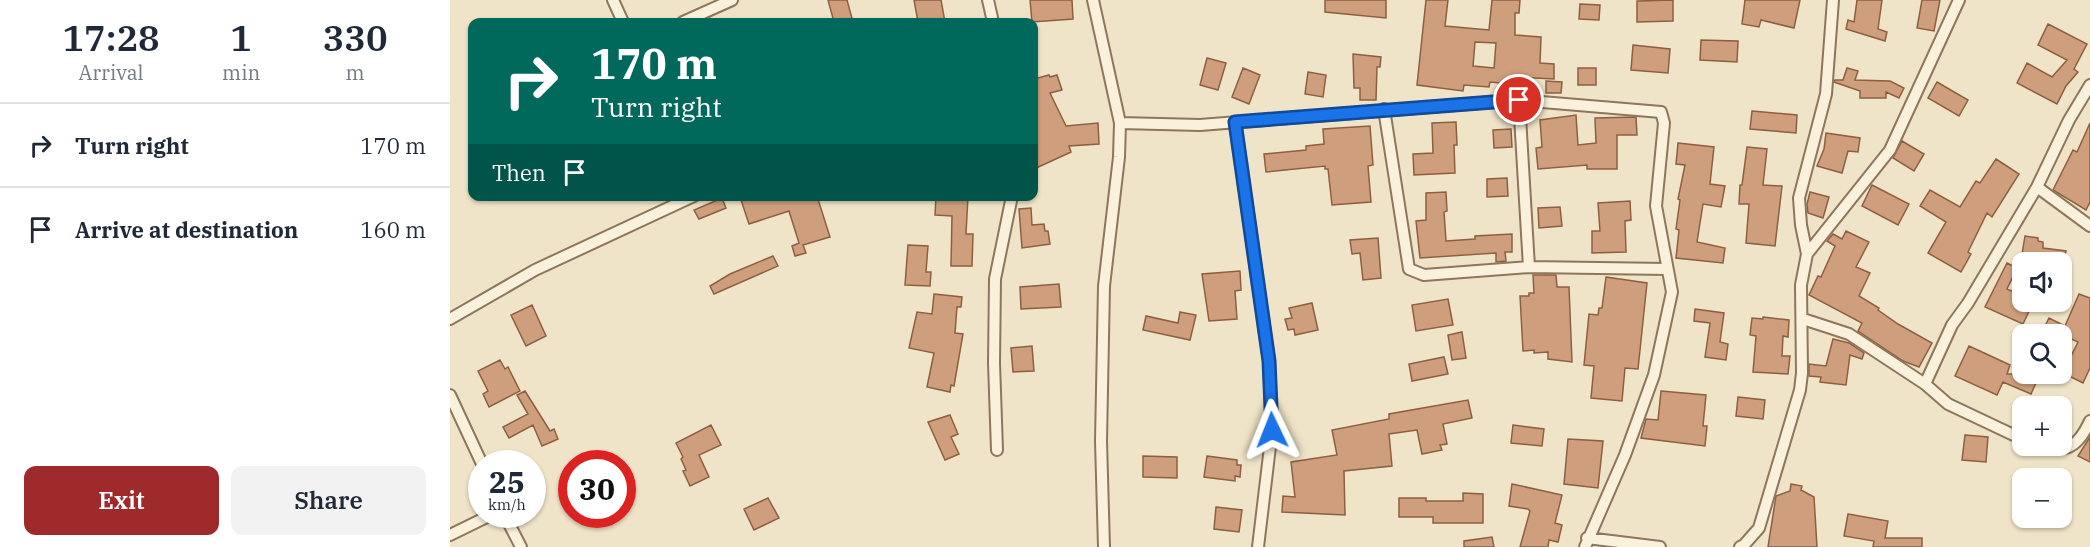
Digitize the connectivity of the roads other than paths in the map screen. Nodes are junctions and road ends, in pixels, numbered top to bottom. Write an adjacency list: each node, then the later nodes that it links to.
1 (613, 0): 7 (street)
2 (732, 0): 8 (street)
3 (988, 0): 9 (street)
4 (1093, 0): 14 (street)
5 (1833, 0): 19 (street)
6 (1959, 0): 19 (street)
7 (621, 18)
8 (692, 18)
9 (992, 18)
10 (2090, 85): 15 (street)
11 (1519, 100): 12 (street); 20 (street); 21 (street)
12 (1384, 110): 13 (street); 20 (street)
13 (1235, 122): 14 (street); 37 (street)
14 (1120, 123): 36 (street)
15 (2037, 187): 18 (street); 24 (street)
16 (683, 201): 23 (street)
17 (1010, 201): 30 (street)
18 (2090, 226)
19 (1807, 254): 22 (street)
20 (1529, 267): 21 (street)
21 (1667, 269): 34 (street)
22 (1803, 319): 24 (street); 39 (street)
23 (450, 320)
24 (1925, 384): 27 (street)
25 (450, 394): 29 (street)
26 (2090, 421): 28 (street)
27 (2012, 434)
28 (2072, 444)
29 (476, 450)
30 (997, 450)
31 (468, 526): 33 (street)
32 (511, 528): 35 (street)
33 (450, 535)
34 (1586, 543): 38 (street)
35 (521, 547)
36 (1104, 547)
37 (1258, 547)
38 (1660, 547)
39 (1740, 547)

